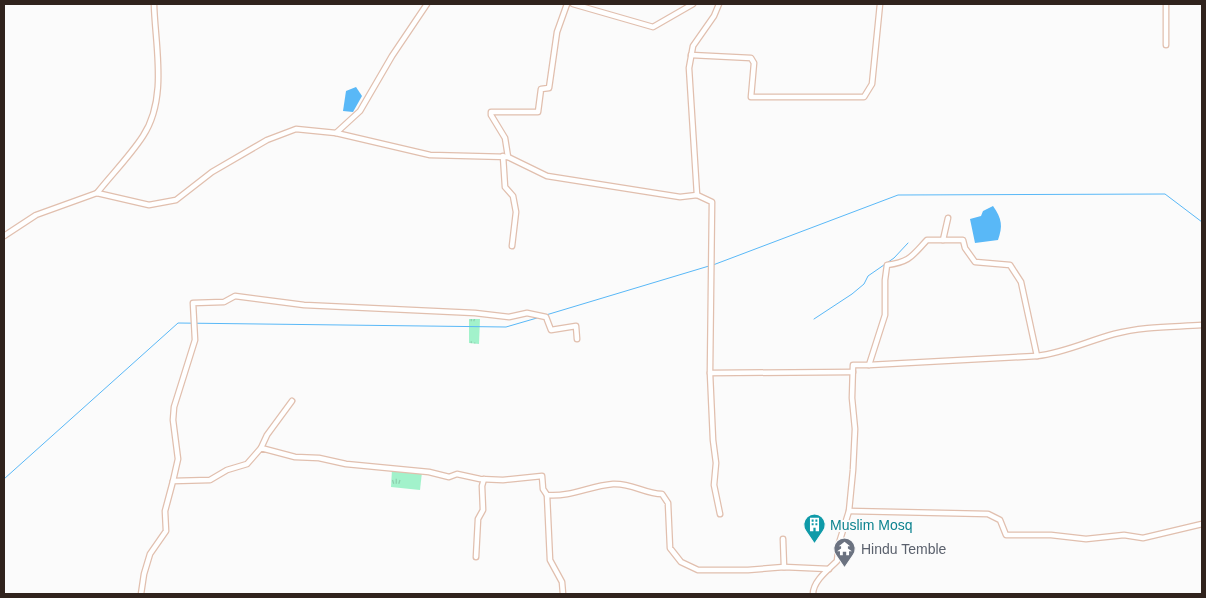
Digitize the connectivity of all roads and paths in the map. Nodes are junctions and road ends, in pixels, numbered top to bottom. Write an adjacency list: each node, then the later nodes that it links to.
1 (154, 4): 13 (street)
2 (427, 4): 11 (street)
3 (567, 4): 12 (street)
4 (573, 4): 5 (street)
5 (693, 4)
6 (719, 4): 10 (street)
7 (880, 4): 10 (street)
8 (1166, 4): 9 (street)
9 (1166, 44)
10 (692, 55): 14 (street)
11 (336, 133): 12 (street); 13 (street)
12 (505, 156): 14 (street); 18 (street)
13 (97, 192): 16 (street)
14 (697, 195): 24 (street)
15 (948, 218): 17 (street)
16 (4, 236)
17 (942, 240): 21 (street); 22 (street)
18 (512, 246)
19 (1202, 325): 21 (street)
20 (577, 339): 28 (street)
21 (1037, 356): 22 (street)
22 (869, 365): 23 (street)
23 (853, 372): 24 (street); 30 (street)
24 (710, 373): 31 (street)
25 (292, 401): 26 (street)
26 (261, 448): 27 (street); 28 (street)
27 (484, 479): 29 (street); 34 (street)
28 (173, 481): 37 (street)
29 (547, 496): 35 (street); 38 (street)
30 (849, 511): 32 (street); 36 (street)
31 (720, 514)
32 (1202, 524)
33 (784, 539): 35 (street)
34 (476, 557)
35 (784, 567): 36 (street)
36 (829, 569): 39 (street)
37 (142, 594)
38 (563, 594)
39 (813, 594)

